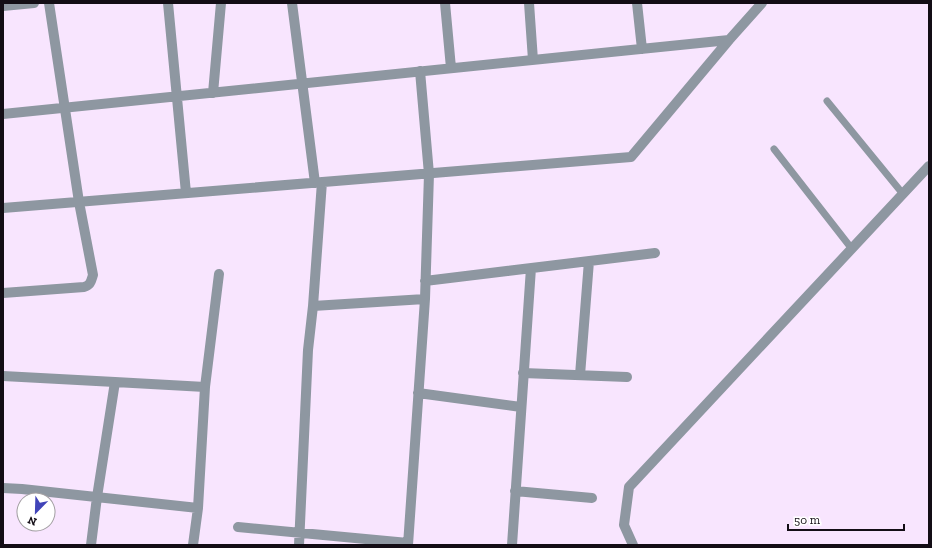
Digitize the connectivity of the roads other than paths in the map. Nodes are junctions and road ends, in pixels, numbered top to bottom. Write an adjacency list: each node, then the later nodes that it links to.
1 (34, 3): 10 (street)
2 (49, 3): 20 (street)
3 (168, 3): 18 (street)
4 (221, 3): 17 (street)
5 (292, 3): 16 (street)
6 (445, 3): 14 (street)
7 (528, 3): 13 (street)
8 (637, 3): 12 (street)
9 (762, 3): 11 (street)
10 (3, 6)
11 (729, 40): 12 (street); 24 (street)
12 (642, 49): 13 (street)
13 (533, 60): 14 (street)
14 (451, 68): 15 (street)
15 (420, 71): 16 (street); 24 (street)
16 (302, 83): 17 (street); 25 (street)
17 (213, 93): 18 (street)
18 (177, 96): 20 (street); 26 (street)
19 (827, 101): 27 (lane)
20 (65, 108): 21 (street); 28 (street)
21 (3, 114)
22 (774, 149): 30 (lane)
23 (929, 166): 27 (street)
24 (428, 174): 25 (street); 35 (street)
25 (319, 182): 26 (street); 38 (street)
26 (186, 193): 28 (street)
27 (903, 194): 30 (street)
28 (79, 202): 29 (street); 36 (street)
29 (3, 208)
30 (852, 249): 59 (street)
31 (654, 253): 32 (street)
32 (588, 261): 33 (street); 40 (street)
33 (531, 268): 35 (street); 39 (street)
34 (219, 274): 44 (street)
35 (425, 281): 37 (street)
36 (3, 293)
37 (425, 299): 38 (street); 45 (street)
38 (313, 306): 53 (street)
39 (524, 373): 40 (street); 46 (street)
40 (580, 375): 42 (street)
41 (3, 376): 43 (street)
42 (627, 377)
43 (115, 382): 44 (street); 49 (street)
44 (205, 387): 51 (street)
45 (418, 393): 46 (street); 54 (street)
46 (521, 407): 48 (street)
47 (3, 488): 49 (street)
48 (515, 491): 50 (street); 58 (street)
49 (97, 497): 51 (street); 55 (street)
50 (592, 498)
51 (198, 508): 56 (street)
52 (238, 527): 53 (street)
53 (300, 533): 54 (street); 57 (street)
54 (408, 544)
55 (91, 545)
56 (193, 545)
57 (299, 545)
58 (512, 545)
59 (633, 545)

